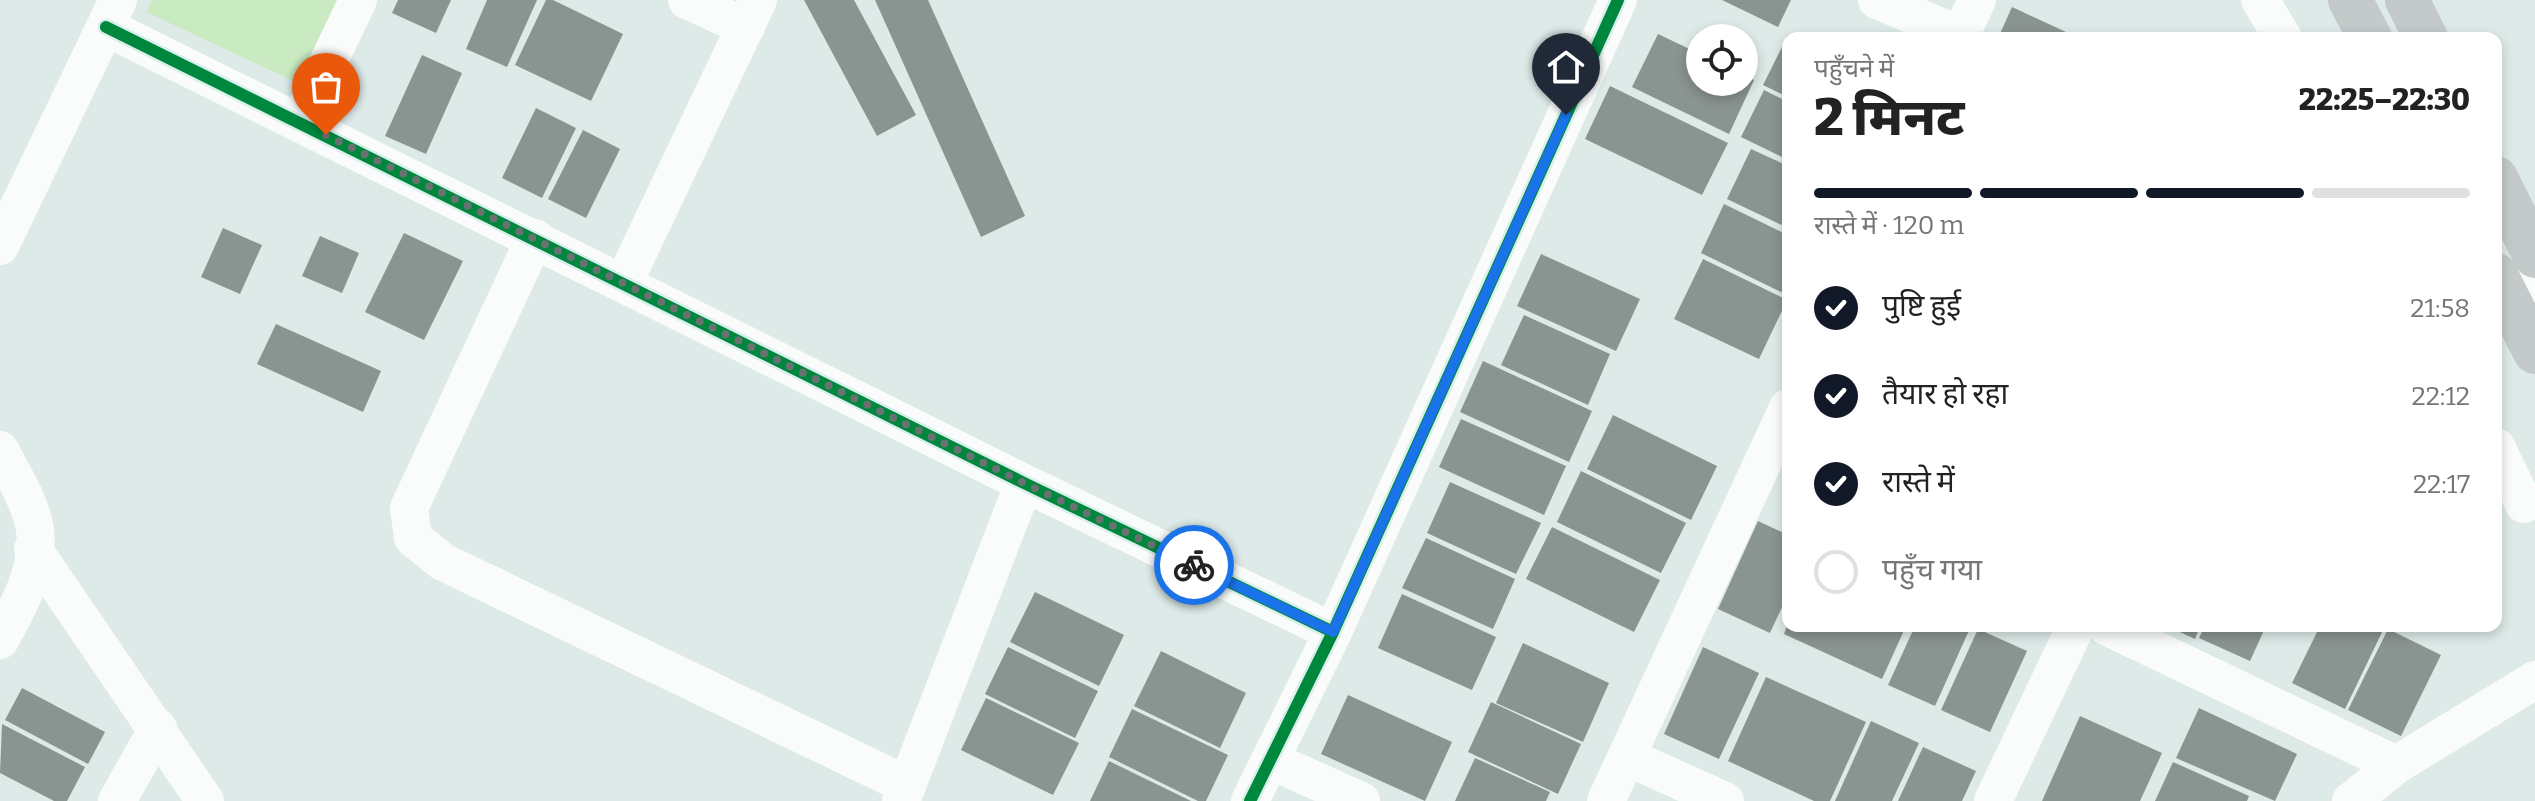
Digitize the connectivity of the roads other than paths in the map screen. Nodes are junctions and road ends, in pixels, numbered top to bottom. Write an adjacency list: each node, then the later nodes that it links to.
1 (358, 0): 16 (street)
2 (687, 0): 10 (street)
3 (1618, 0): 31 (street)
4 (1877, 0): 11 (street)
5 (1977, 0): 12 (street)
6 (2260, 0): 13 (street)
7 (2350, 0): 14 (main road)
8 (2407, 0): 15 (main road)
9 (112, 13): 16 (street); 19 (street)
10 (752, 13): 21 (street)
11 (1951, 32)
12 (1962, 32)
13 (2279, 32)
14 (2367, 32)
15 (2423, 32)
16 (300, 122): 18 (street)
17 (2509, 199): 20 (main road)
18 (535, 238): 21 (street); 40 (street)
19 (0, 246)
20 (2535, 256)
21 (624, 282): 28 (street)
22 (2513, 285): 23 (main road)
23 (2535, 352)
24 (1782, 438): 27 (street)
25 (0, 450): 30 (street)
26 (2502, 461): 29 (street)
27 (1776, 468): 37 (street)
28 (1024, 483): 31 (street); 40 (street)
29 (2518, 498)
30 (33, 549): 34 (street); 36 (street)
31 (1333, 632): 38 (street)
32 (2073, 632): 47 (street)
33 (2119, 632): 39 (street)
34 (0, 640)
35 (2535, 680): 39 (street)
36 (158, 728): 41 (street); 42 (street)
37 (1627, 757): 45 (street); 46 (street)
38 (1270, 760): 43 (street); 44 (street)
39 (2396, 765): 48 (street)
40 (904, 793)
41 (117, 801)
42 (205, 801)
43 (1250, 801)
44 (1361, 801)
45 (1606, 801)
46 (1725, 801)
47 (1993, 801)
48 (2351, 801)

